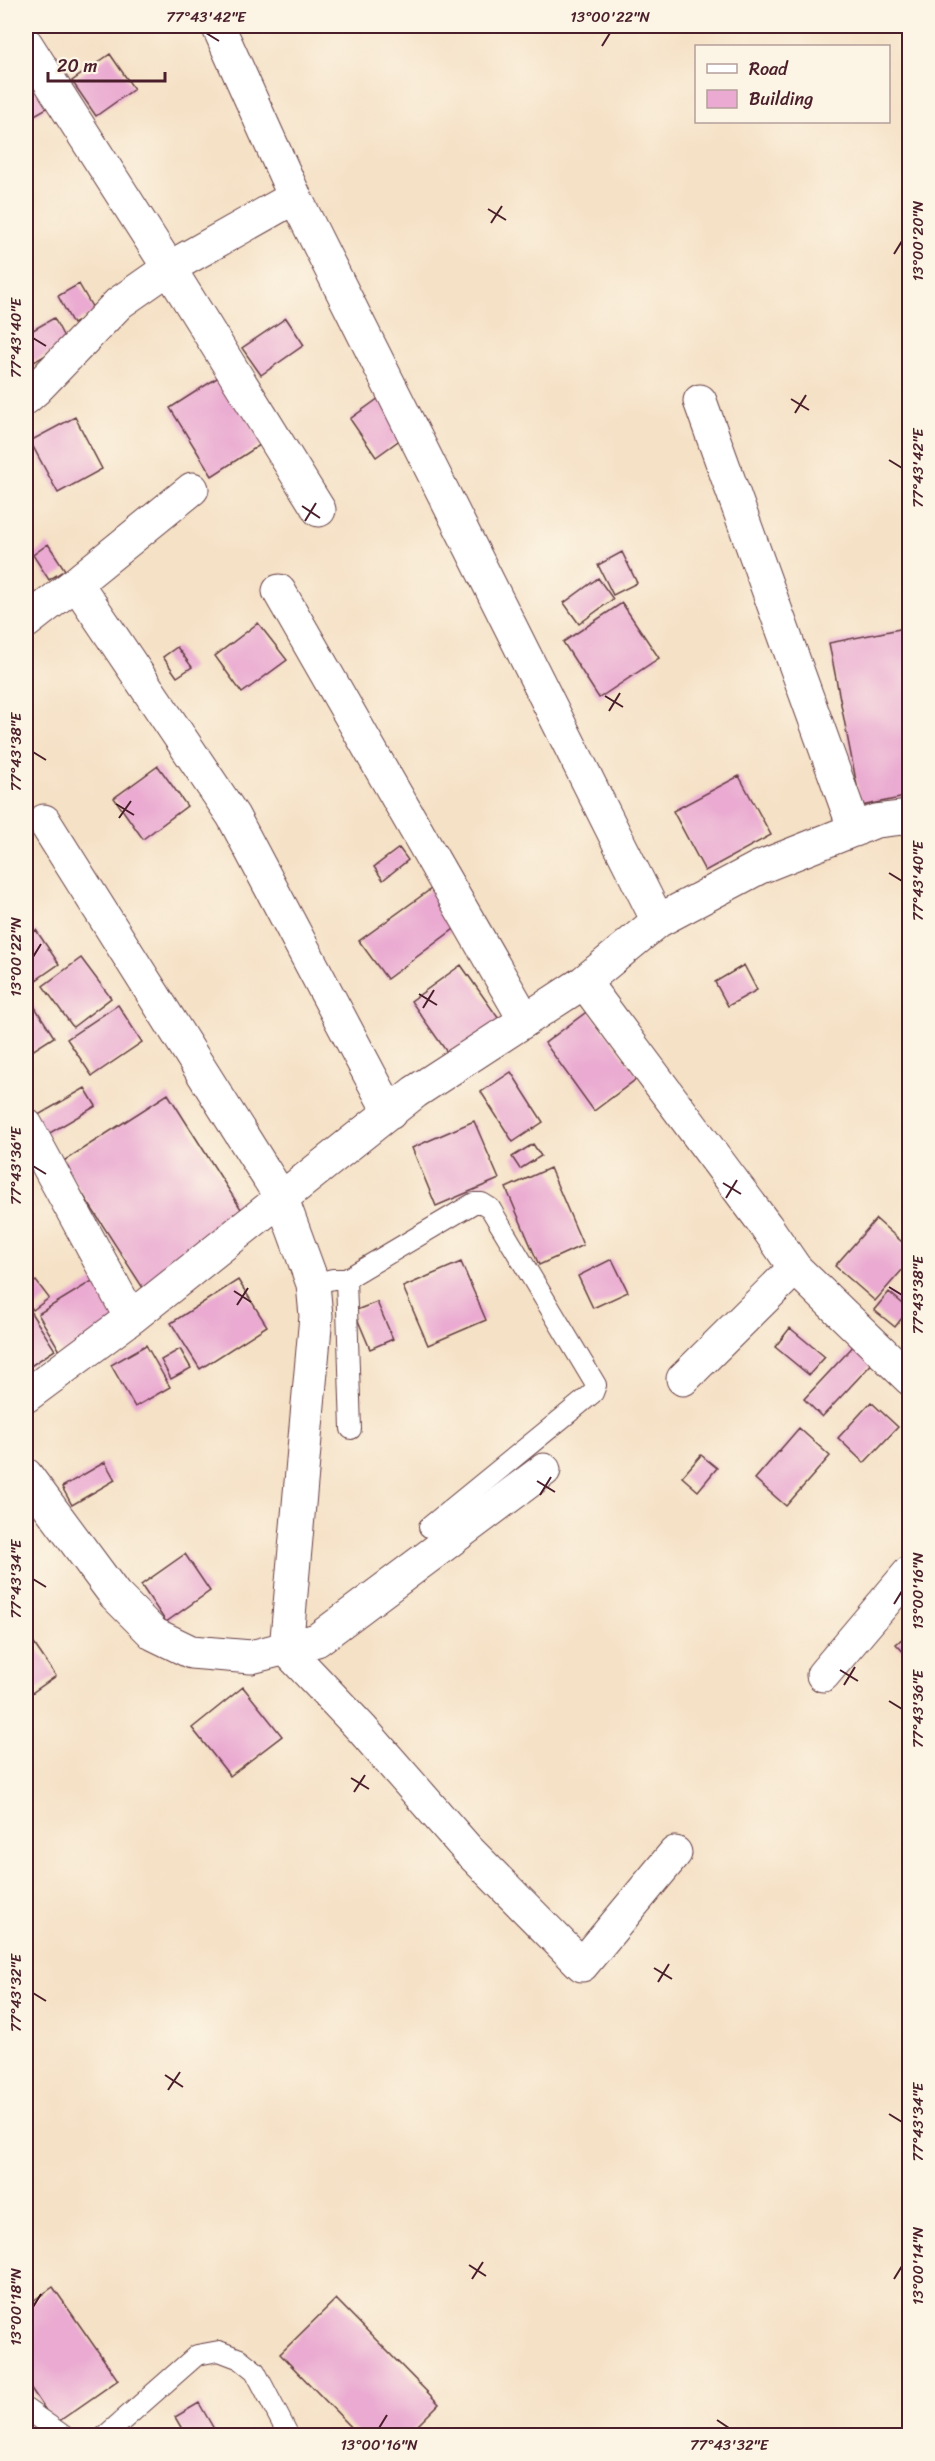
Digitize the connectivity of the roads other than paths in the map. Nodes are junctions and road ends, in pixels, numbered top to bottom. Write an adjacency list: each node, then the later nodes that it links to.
1 (218, 26): 3 (street)
2 (26, 44): 4 (street)
3 (295, 196): 4 (street); 15 (street)
4 (169, 268): 5 (street); 8 (street)
5 (26, 398)
6 (700, 401): 14 (street)
7 (192, 489): 9 (street)
8 (319, 510)
9 (76, 583): 11 (street); 18 (street)
10 (279, 591): 17 (street)
11 (26, 622)
12 (909, 816): 14 (street)
13 (44, 821): 20 (street)
14 (855, 830): 15 (street)
15 (658, 921): 16 (street)
16 (584, 982): 17 (street); 21 (street)
17 (525, 1020): 18 (street)
18 (390, 1113): 20 (street)
19 (26, 1125): 24 (street)
20 (282, 1199): 23 (street); 24 (street)
21 (795, 1268): 25 (street); 26 (street)
22 (346, 1279): 23 (lane); 28 (lane); 31 (lane)
23 (313, 1284): 33 (street)
24 (131, 1318): 27 (street)
25 (683, 1379)
26 (909, 1379)
27 (26, 1396)
28 (351, 1429)
29 (544, 1470): 33 (street)
30 (26, 1475): 33 (street)
31 (429, 1527)
32 (909, 1572): 34 (street)
33 (286, 1649): 35 (street)
34 (823, 1675)
35 (675, 1853)
36 (26, 2409): 37 (lane)
37 (64, 2436)
38 (105, 2436): 39 (lane)
39 (289, 2436)

